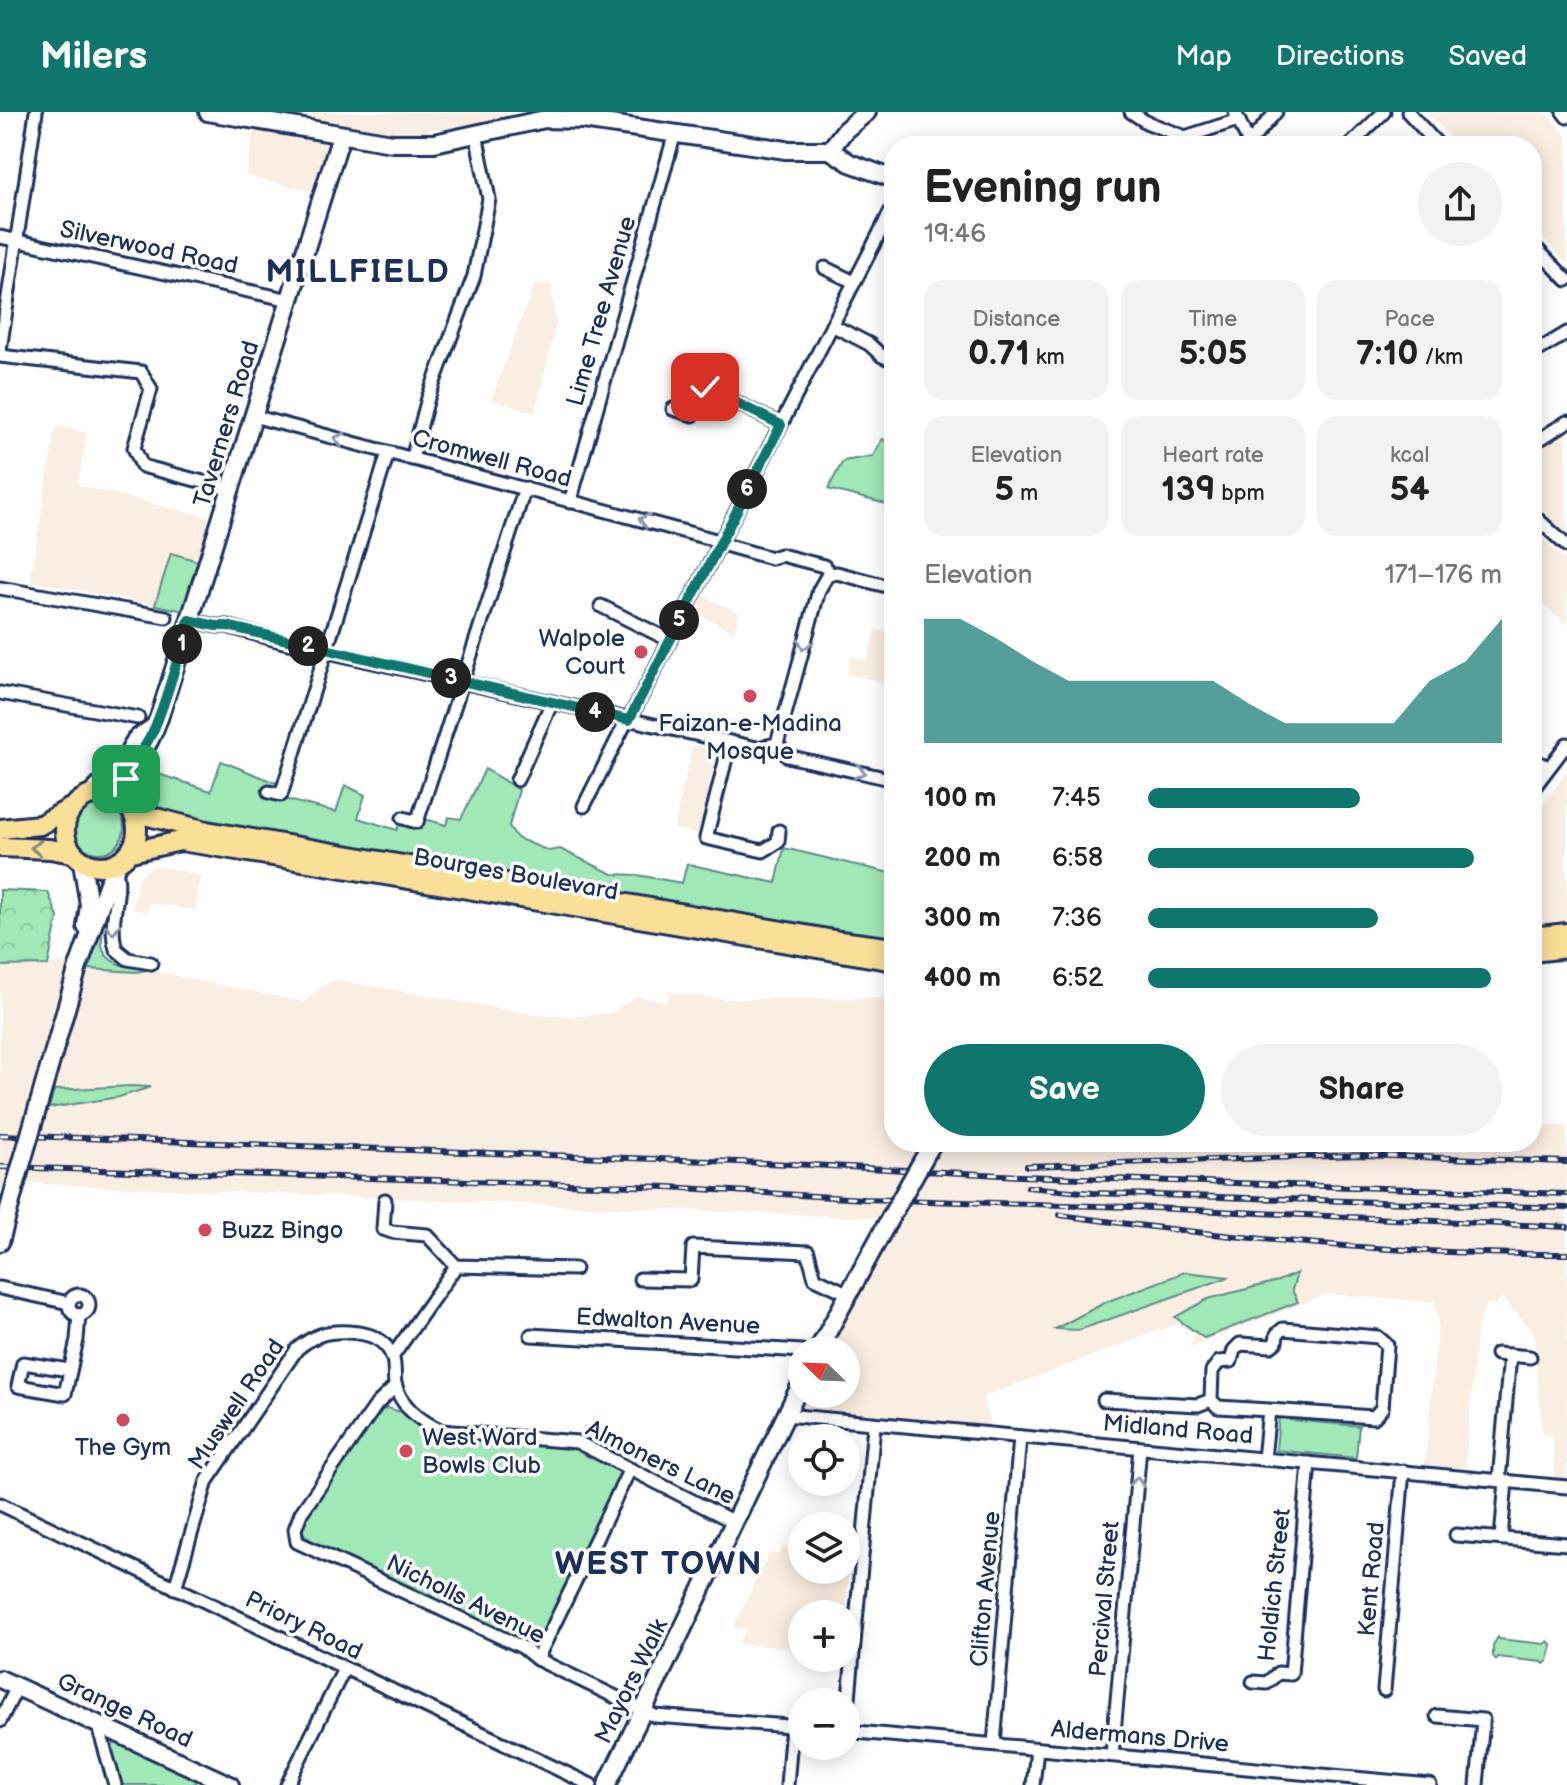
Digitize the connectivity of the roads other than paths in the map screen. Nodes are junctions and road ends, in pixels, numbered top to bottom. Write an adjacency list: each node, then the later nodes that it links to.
1 (36, 112): 26 (street)
2 (208, 112): 12 (street)
3 (867, 112): 22 (street)
4 (1131, 112): 16 (street)
5 (1276, 112): 19 (street)
6 (1384, 112): 20 (street)
7 (1408, 112): 21 (street)
8 (1563, 112): 11 (street)
9 (543, 116): 13 (street); 14 (street)
10 (1237, 116): 17 (street); 18 (street)
11 (1567, 117)
12 (284, 119): 15 (street)
13 (675, 133): 22 (street); 47 (street, Lime Tree Avenue)
14 (476, 134): 15 (street); 44 (street)
15 (341, 136): 31 (street, Taverners Road)
16 (1182, 136)
17 (1187, 136)
18 (1245, 136)
19 (1256, 136)
20 (1359, 136)
21 (1430, 136)
22 (830, 150): 23 (street)
23 (884, 175)
24 (884, 224): 30 (street)
25 (0, 237): 26 (street, Silverwood Road)
26 (16, 241): 31 (street, Silverwood Road); 35 (street)
27 (1542, 254): 29 (street)
28 (825, 268): 30 (street)
29 (1567, 280)
30 (854, 282): 32 (street)
31 (290, 300): 39 (street, Taverners Road)
32 (832, 325): 37 (street); 41 (street)
33 (1567, 333): 34 (street)
34 (1542, 348)
35 (0, 350)
36 (0, 356): 46 (street)
37 (884, 357)
38 (673, 409): 41 (street)
39 (253, 416): 43 (street, Cromwell Road, one-way to 39); 46 (street, Taverners Road)
40 (1567, 422): 42 (street)
41 (781, 425): 49 (street)
42 (1542, 438)
43 (388, 453): 44 (street, Cromwell Road); 58 (street)
44 (412, 459): 45 (street, Cromwell Road)
45 (525, 488): 47 (street, Cromwell Road); 59 (street)
46 (230, 489): 56 (street, Taverners Road)
47 (570, 502): 49 (street, Cromwell Road, one-way to 47)
48 (1542, 523): 50 (street)
49 (719, 542): 51 (street, Cromwell Road); 57 (street)
50 (1567, 546)
51 (831, 574): 52 (street, Cromwell Road); 66 (street, one-way to 66)
52 (884, 585)
53 (0, 588): 55 (street)
54 (601, 606): 57 (street)
55 (166, 617)
56 (189, 620): 58 (street); 64 (street, Taverners Road)
57 (669, 640): 63 (street)
58 (326, 650): 59 (street); 75 (street)
59 (462, 681): 61 (street); 78 (street)
60 (0, 693): 62 (street)
61 (552, 702): 63 (street); 72 (street)
62 (138, 718)
63 (628, 720): 65 (street); 74 (street)
64 (155, 726): 73 (street, Taverners Road); 76 (street, Taverners Road)
65 (730, 742): 66 (street); 80 (street)
66 (777, 744): 71 (street, one-way to 71)
67 (1567, 744): 69 (street)
68 (1542, 764): 69 (street)
69 (1549, 767): 70 (street)
70 (1542, 776)
71 (884, 778)
72 (517, 780)
73 (81, 801): 76 (main road); 79 (main road); 83 (main road)
74 (584, 806)
75 (276, 807)
76 (130, 808): 84 (main road); 87 (main road, Bourges Boulevard)
77 (403, 818): 78 (street)
78 (417, 822): 81 (street)
79 (0, 829)
80 (779, 831)
81 (413, 836)
82 (0, 847): 83 (main road, one-way to 82)
83 (77, 857): 84 (main road); 90 (street)
84 (122, 862): 90 (street); 91 (main road, Bourges Boulevard); 92 (street, one-way to 92)
85 (1567, 933): 86 (main road)
86 (1542, 936)
87 (884, 947)
88 (1567, 948): 89 (main road)
89 (1542, 951)
90 (81, 959): 95 (street, bridge)
91 (884, 959)
92 (151, 963)
93 (927, 1152): 100 (street, bridge)
94 (385, 1200): 96 (street)
95 (0, 1242)
96 (456, 1266): 97 (street); 106 (street)
97 (575, 1269)
98 (640, 1279): 100 (street)
99 (0, 1288): 108 (street)
100 (849, 1294): 102 (street)
101 (531, 1335): 103 (street, Edwalton Avenue)
102 (826, 1336)
103 (788, 1350)
104 (1497, 1354): 105 (street)
105 (1510, 1355): 107 (street); 124 (street)
106 (392, 1357): 109 (street); 131 (street, Muswell Road)
107 (1530, 1357)
108 (69, 1370): 108 (street)
109 (396, 1386): 122 (street, Almoners Lane); 132 (street, Nicholls Avenue)
110 (1122, 1387): 113 (street)
111 (1104, 1400): 113 (street)
112 (1211, 1400): 113 (street); 115 (street); 115 (street)
113 (1121, 1401)
114 (789, 1408): 116 (street, Mayors Walk)
115 (1269, 1410): 120 (street)
116 (785, 1415): 117 (street, Midland Road); 127 (street, Mayors Walk)
117 (874, 1425): 118 (street, Midland Road); 137 (street)
118 (1020, 1437): 119 (street, Midland Road); 145 (street, Clifton Avenue)
119 (1140, 1448): 120 (street, Midland Road); 147 (street, Percival Street, one-way to 119)
120 (1264, 1459): 121 (street, Midland Road)
121 (1309, 1463): 123 (street, Midland Road); 135 (street, Holdich Street)
122 (630, 1469): 127 (street, Almoners Lane); 132 (street)
123 (1403, 1471): 124 (street, Midland Road); 138 (street, Kent Road)
124 (1502, 1481): 125 (street, Midland Road); 129 (street)
125 (1567, 1487)
126 (0, 1504): 131 (street, Priory Road)
127 (736, 1523): 139 (street, Mayors Walk)
128 (1456, 1535): 129 (street)
129 (1501, 1538): 130 (street)
130 (1567, 1544)
131 (175, 1588): 133 (street, Priory Road)
132 (537, 1659): 139 (street, Nicholls Avenue)
133 (344, 1669): 153 (street); 154 (street, Priory Road)
134 (0, 1679): 136 (street, Grange Road)
135 (1253, 1682)
136 (17, 1687): 141 (street); 142 (street, Grange Road)
137 (850, 1688)
138 (1384, 1690)
139 (643, 1710): 143 (street); 155 (street, Mayors Walk)
140 (1437, 1716): 159 (street)
141 (0, 1721)
142 (98, 1725): 150 (street, Grange Road); 151 (street)
143 (788, 1726)
144 (860, 1732): 145 (street, Aldermans Drive)
145 (994, 1744): 146 (street, Aldermans Drive)
146 (1037, 1749): 147 (street, Aldermans Drive); 157 (street)
147 (1112, 1755): 149 (street, Aldermans Drive)
148 (791, 1760): 156 (street)
149 (1314, 1780): 158 (street, Aldermans Drive)
150 (206, 1781): 152 (street, Grange Road)
151 (115, 1785)
152 (230, 1785)
153 (287, 1785)
154 (591, 1785)
155 (607, 1785)
156 (787, 1785)
157 (1033, 1785)
158 (1430, 1785)
159 (1477, 1785)

